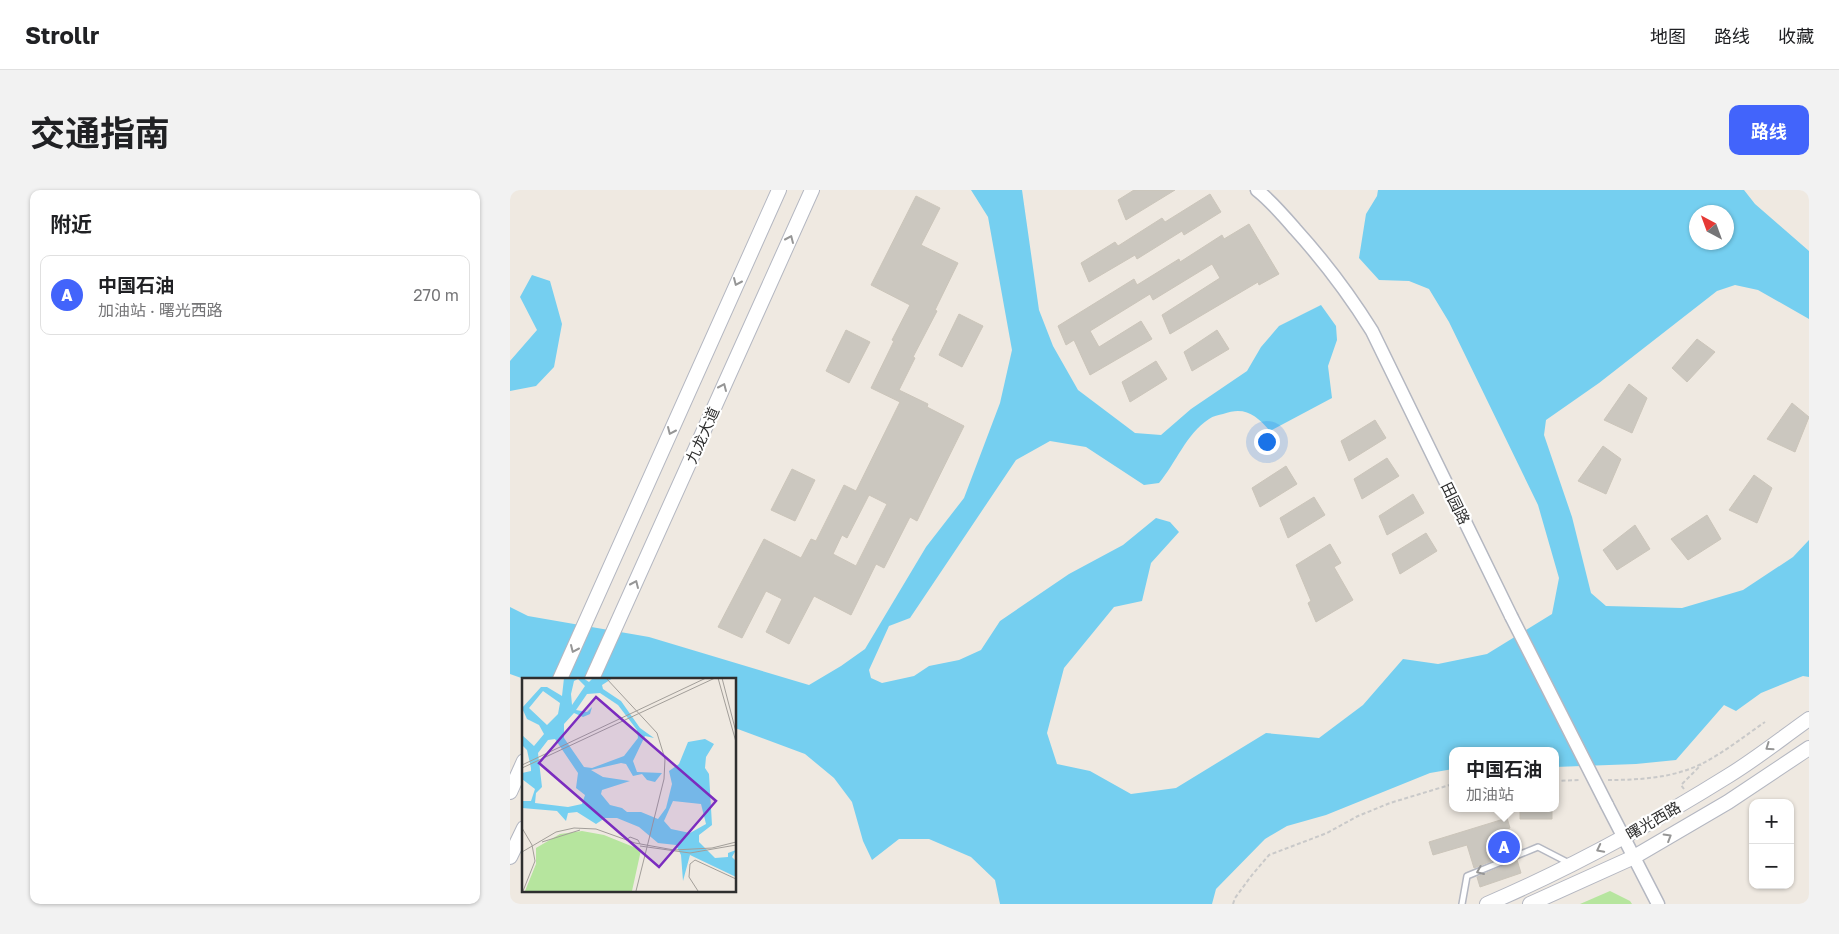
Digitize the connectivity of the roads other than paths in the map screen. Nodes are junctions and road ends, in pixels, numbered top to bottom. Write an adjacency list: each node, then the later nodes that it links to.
1 (778, 190): 4 (main road, 九龙大道, one-way to 4)
2 (812, 190): 5 (main road, 九龙大道, one-way to 2)
3 (1257, 190): 11 (street, 田园路, bridge)
4 (560, 678)
5 (592, 678)
6 (1809, 719): 11 (main road, 曙光西路, one-way to 11)
7 (1809, 748): 13 (main road, 曙光西路, one-way to 7)
8 (522, 765): 9 (main road)
9 (510, 792)
10 (522, 832): 12 (main road)
11 (1623, 838): 13 (street, 田园路); 14 (main road, 曙光西路, one-way to 14)
12 (510, 857)
13 (1634, 857): 17 (main road, 曙光西路); 18 (street, 田园路)
14 (1572, 864): 15 (lane, one-way to 15); 16 (main road, 曙光西路)
15 (1462, 904)
16 (1487, 904)
17 (1530, 904)
18 (1658, 904)

